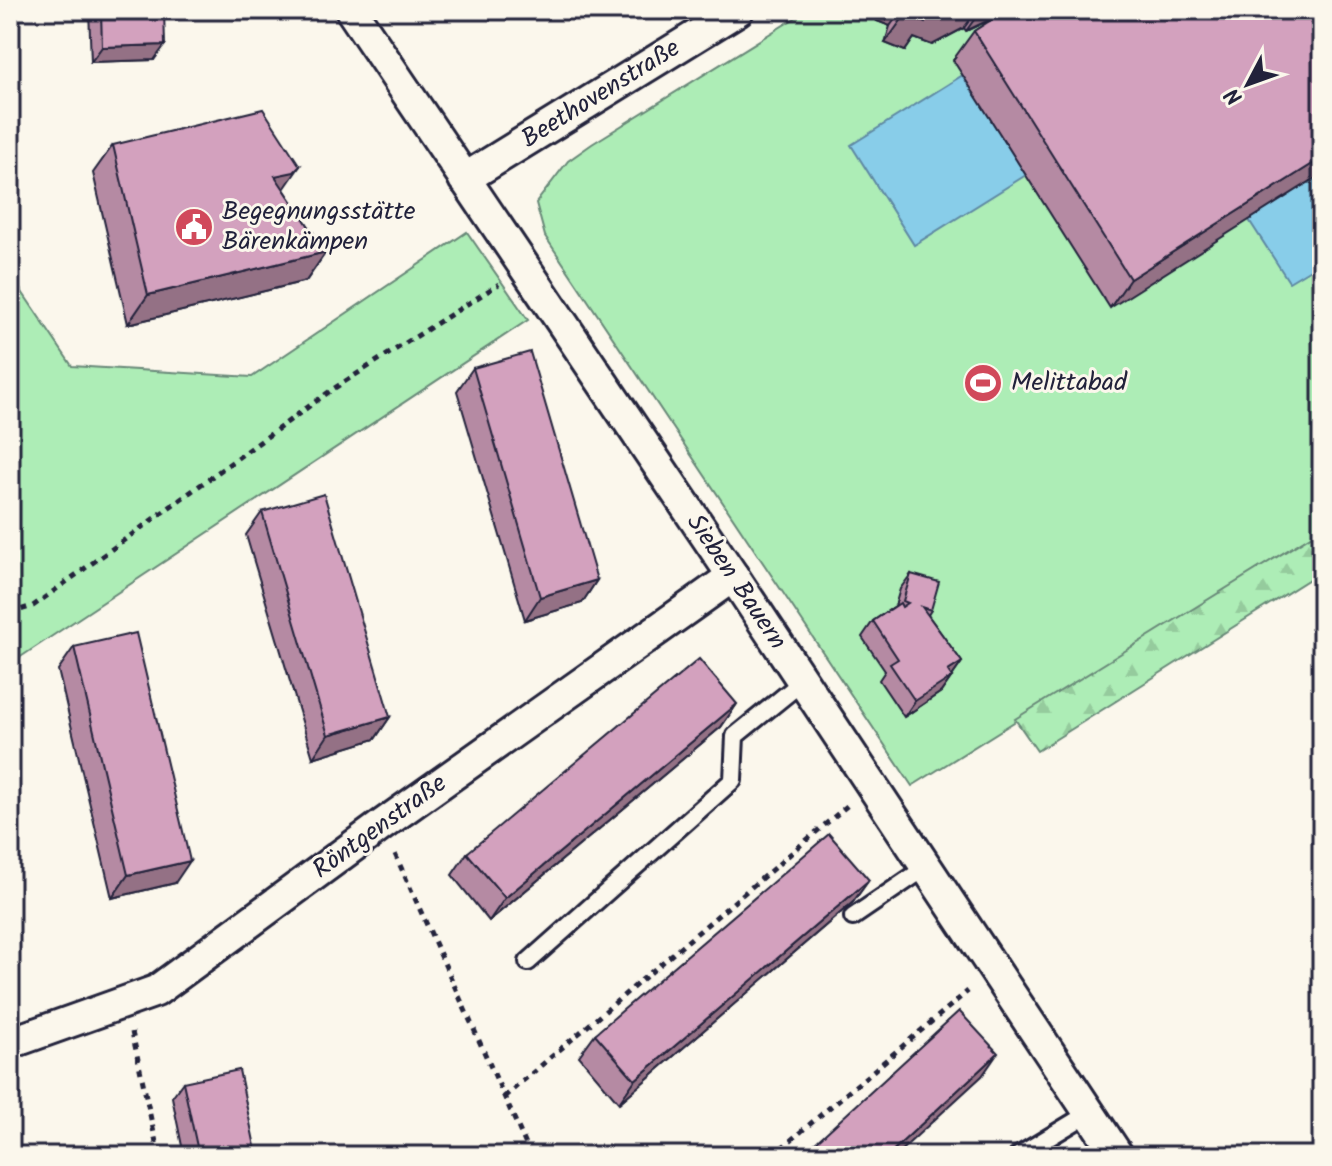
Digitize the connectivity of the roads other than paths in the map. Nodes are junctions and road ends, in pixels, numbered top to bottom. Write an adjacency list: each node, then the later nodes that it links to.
1 (351, 10): 3 (street, Sieben Bauern)
2 (738, 10): 3 (street, Beethovenstraße)
3 (464, 179): 4 (street, Sieben Bauern)
4 (733, 576): 5 (street, Sieben Bauern); 9 (street, Röntgenstraße)
5 (803, 681): 6 (street, Sieben Bauern); 8 (lane)
6 (925, 868): 7 (lane); 10 (street, Sieben Bauern)
7 (853, 917)
8 (528, 962)
9 (10, 1043)
10 (1089, 1113): 11 (lane); 12 (street, Sieben Bauern)
11 (1018, 1156)
12 (1118, 1156)

